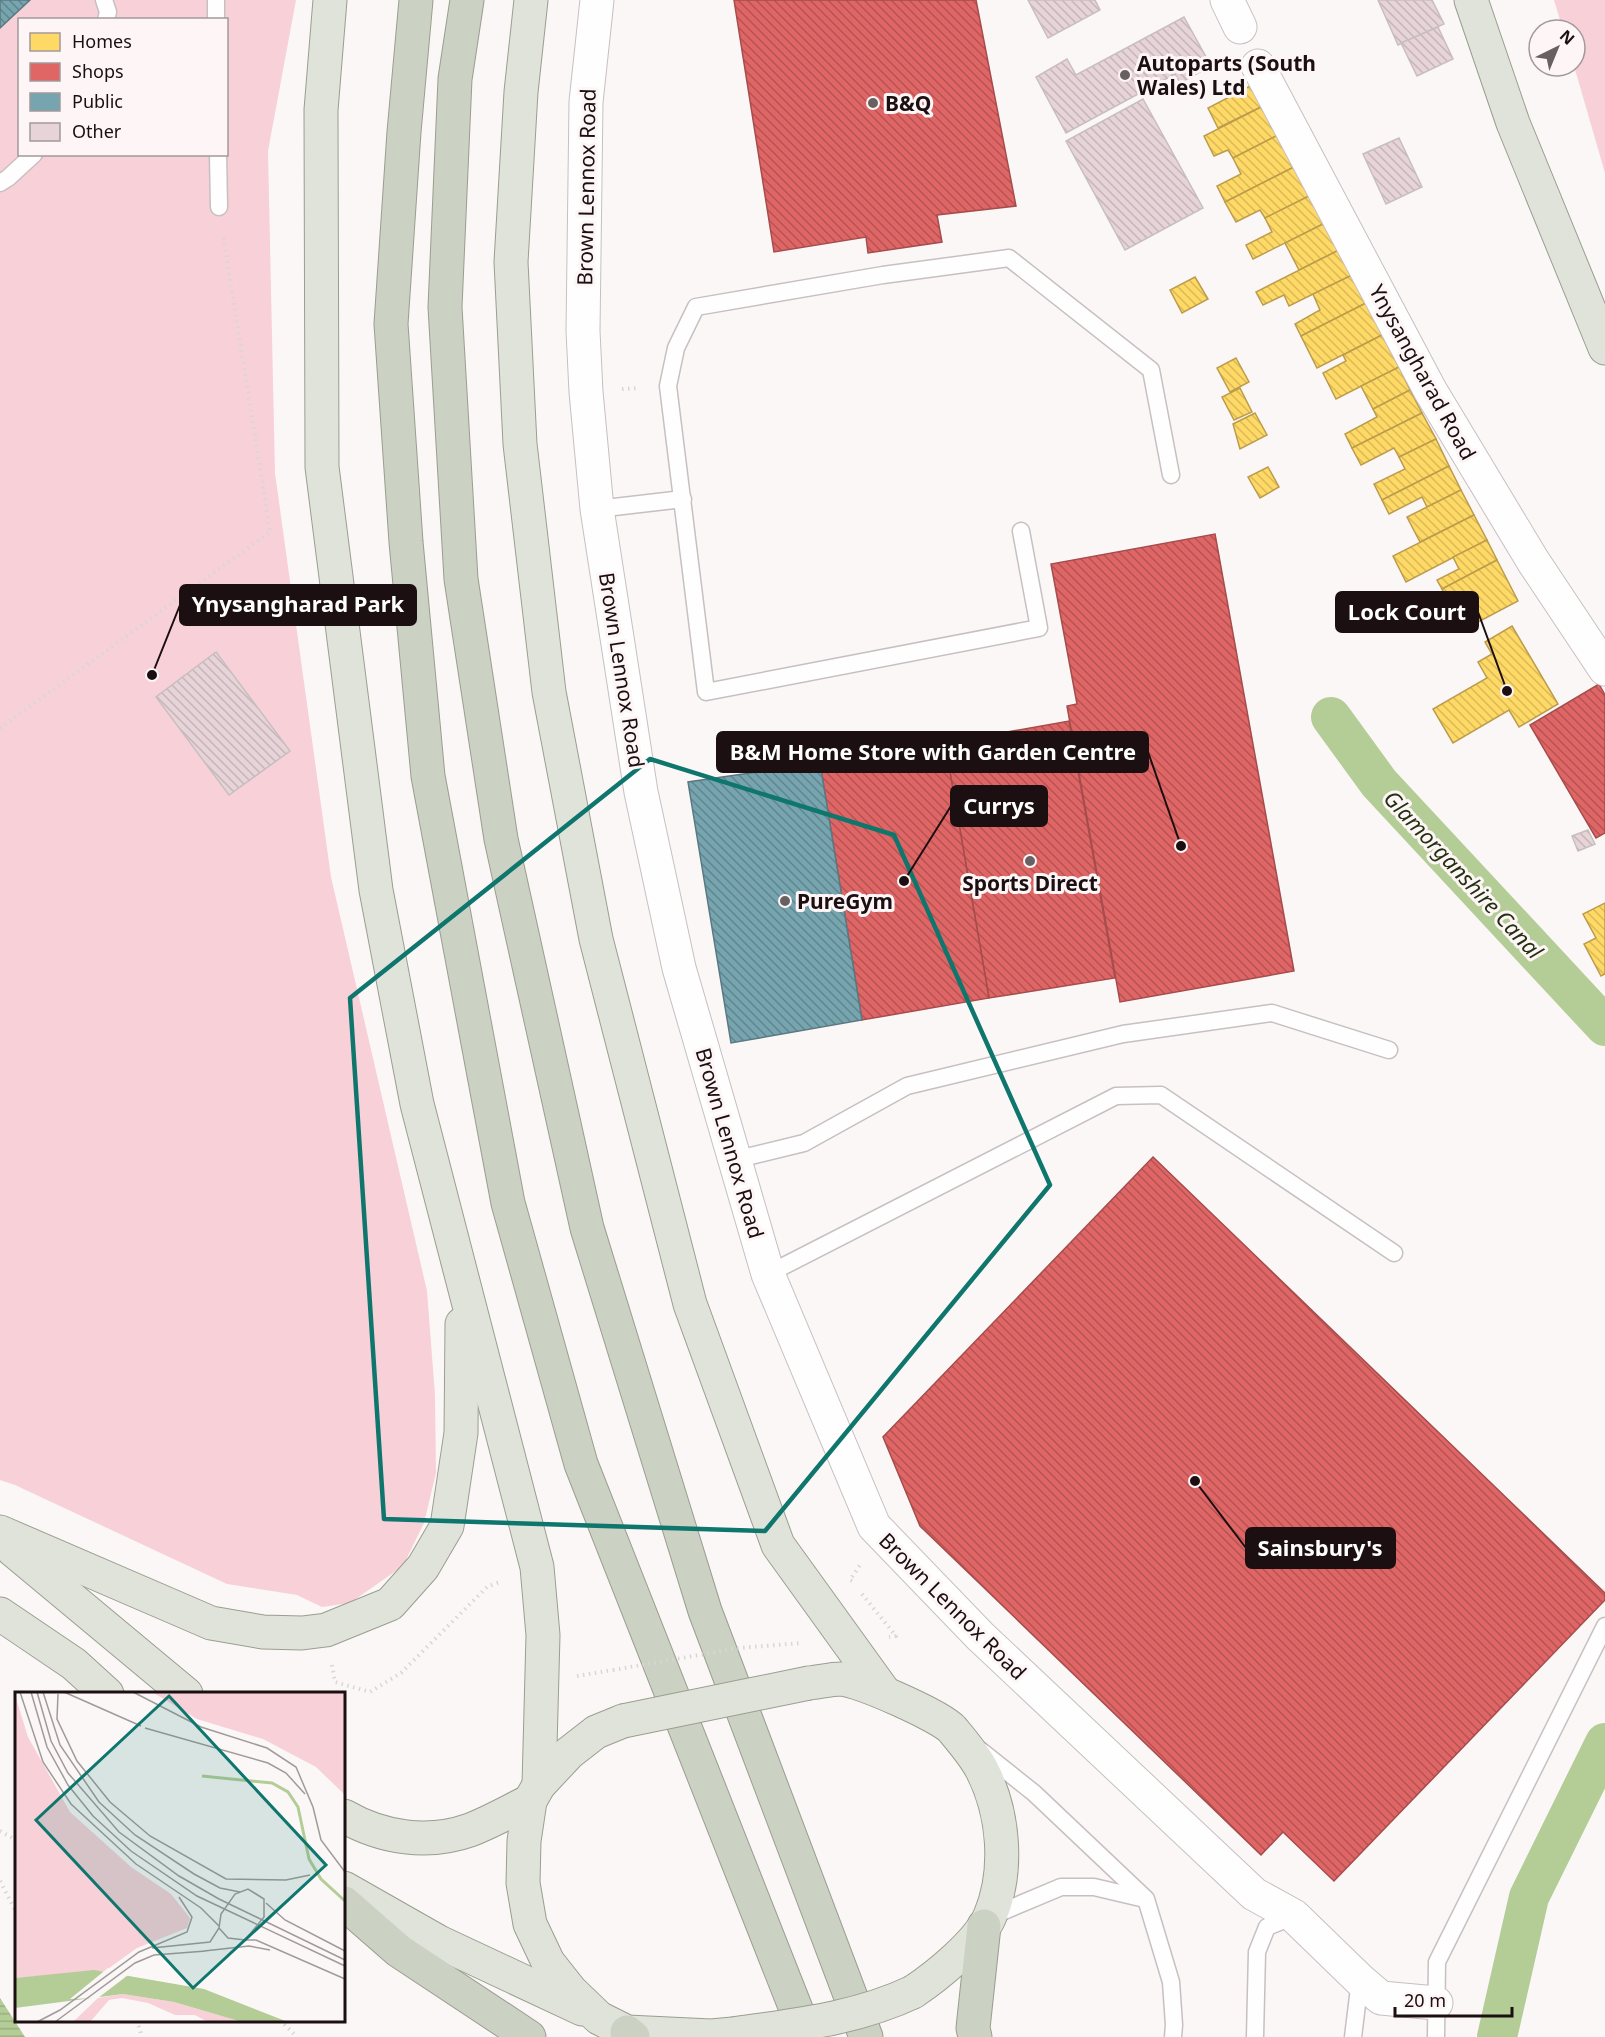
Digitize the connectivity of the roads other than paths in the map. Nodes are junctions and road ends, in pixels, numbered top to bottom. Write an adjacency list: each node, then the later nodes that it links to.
1 (104, 0): 9 (lane)
2 (216, 0): 10 (lane)
3 (330, 0): 26 (main road)
4 (416, 0): 46 (highway)
5 (467, 0): 47 (highway)
6 (531, 0): 33 (main road)
7 (597, 0): 19 (street, Brown Lennox Road)
8 (1471, 0): 16 (main road)
9 (106, 18)
10 (216, 18)
11 (1258, 66): 21 (street, Ynysangharad Road)
12 (32, 156): 14 (lane)
13 (218, 156): 15 (lane)
14 (0, 183)
15 (219, 207)
16 (1605, 348)
17 (1170, 475): 18 (lane)
18 (682, 499): 19 (lane); 20 (lane)
19 (597, 509): 23 (street, Brown Lennox Road)
20 (1021, 531)
21 (1605, 669)
22 (1389, 1050): 23 (lane)
23 (734, 1160): 25 (street, Brown Lennox Road)
24 (1394, 1252): 25 (lane)
25 (768, 1274): 40 (street, Brown Lennox Road)
26 (463, 1278): 27 (main road); 35 (main road)
27 (0, 1532)
28 (0, 1539): 32 (main road)
29 (0, 1614): 31 (main road)
30 (1605, 1626): 43 (lane)
31 (105, 1692)
32 (184, 1692)
33 (884, 1692): 34 (main road); 35 (main road, bridge)
34 (951, 1727): 38 (lane); 41 (main road)
35 (535, 1793): 36 (main road); 44 (main road)
36 (345, 1816)
37 (345, 1889): 44 (main road)
38 (1146, 1899): 41 (lane); 49 (lane)
39 (345, 1904): 45 (highway)
40 (1294, 1916): 42 (street, Brown Lennox Road); 50 (lane)
41 (987, 1921): 44 (main road, bridge); 48 (highway)
42 (1360, 1980): 43 (street, Brown Lennox Road); 51 (lane)
43 (1436, 2003): 52 (lane)
44 (620, 2029)
45 (529, 2037)
46 (807, 2037)
47 (867, 2037)
48 (975, 2037)
49 (1173, 2037)
50 (1254, 2037)
51 (1353, 2037)
52 (1436, 2037)

